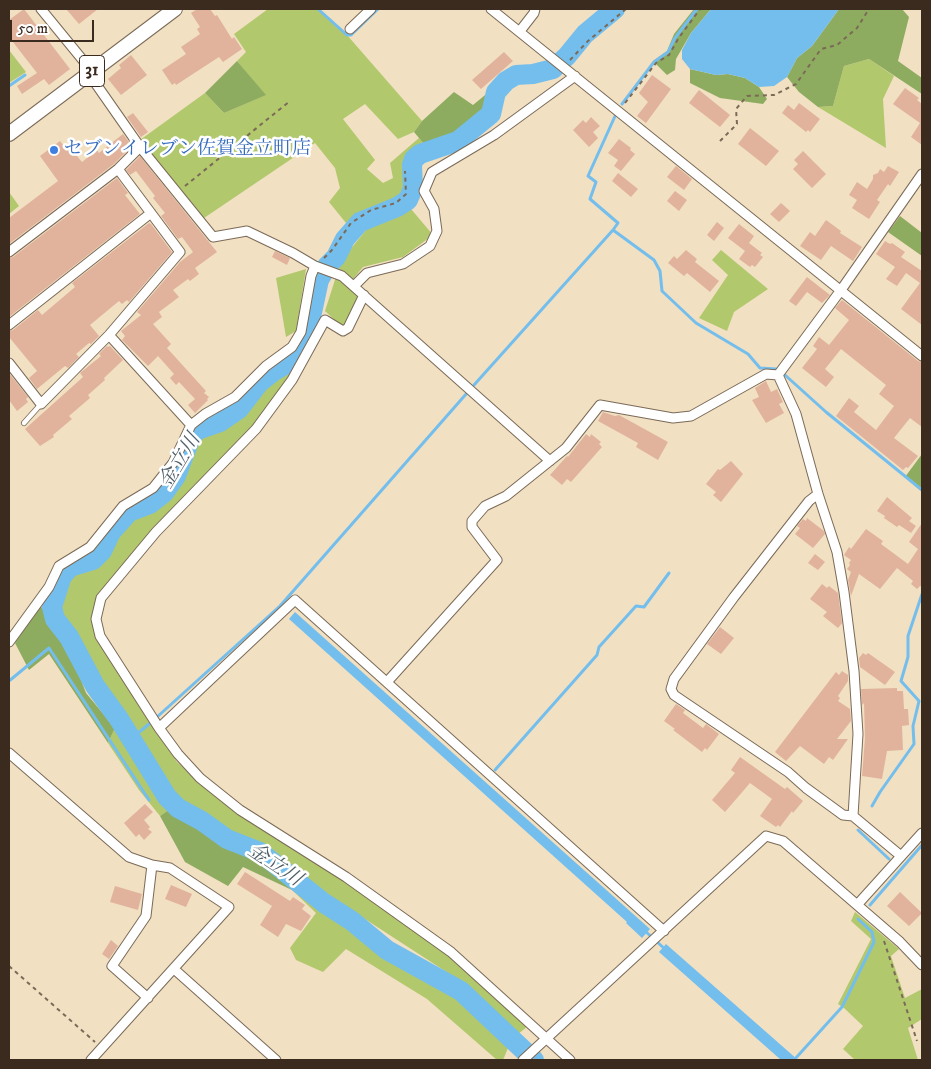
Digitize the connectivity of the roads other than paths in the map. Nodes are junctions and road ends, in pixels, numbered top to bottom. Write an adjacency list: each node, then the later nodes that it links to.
1 (41, 9): 8 (street)
2 (175, 9): 8 (main road, 31)
3 (372, 9): 6 (street)
4 (491, 9): 7 (street)
5 (536, 9): 7 (street)
6 (350, 29)
7 (520, 31): 9 (street)
8 (89, 74): 10 (main road, 31); 11 (street)
9 (575, 76): 17 (street); 18 (street)
10 (9, 134)
11 (140, 147): 12 (street); 16 (street)
12 (118, 169): 14 (street); 15 (street)
13 (922, 174): 18 (street)
14 (151, 213): 20 (street); 21 (street)
15 (9, 252)
16 (315, 266): 17 (street); 27 (street)
17 (354, 286): 19 (street)
18 (841, 290): 22 (street); 24 (street)
19 (364, 295): 28 (street); 32 (street)
20 (9, 325)
21 (110, 335): 25 (street); 27 (street)
22 (922, 356)
23 (9, 363): 25 (street)
24 (778, 376): 28 (street); 29 (street)
25 (41, 404): 26 (lane)
26 (24, 423)
27 (191, 425): 30 (street)
28 (550, 461): 31 (street)
29 (818, 494): 34 (street); 34 (street)
30 (9, 642)
31 (387, 682): 32 (street); 39 (street)
32 (160, 728): 43 (street)
33 (9, 753): 37 (street)
34 (853, 816): 36 (street)
35 (922, 833): 36 (street)
36 (901, 856): 38 (street)
37 (152, 866): 41 (street); 42 (street)
38 (857, 905): 39 (street); 40 (street)
39 (661, 934): 43 (street)
40 (922, 965)
41 (174, 969): 42 (street); 45 (street)
42 (148, 998): 44 (street)
43 (545, 1042): 46 (street); 47 (street)
44 (91, 1060)
45 (276, 1060)
46 (523, 1060)
47 (570, 1060)

